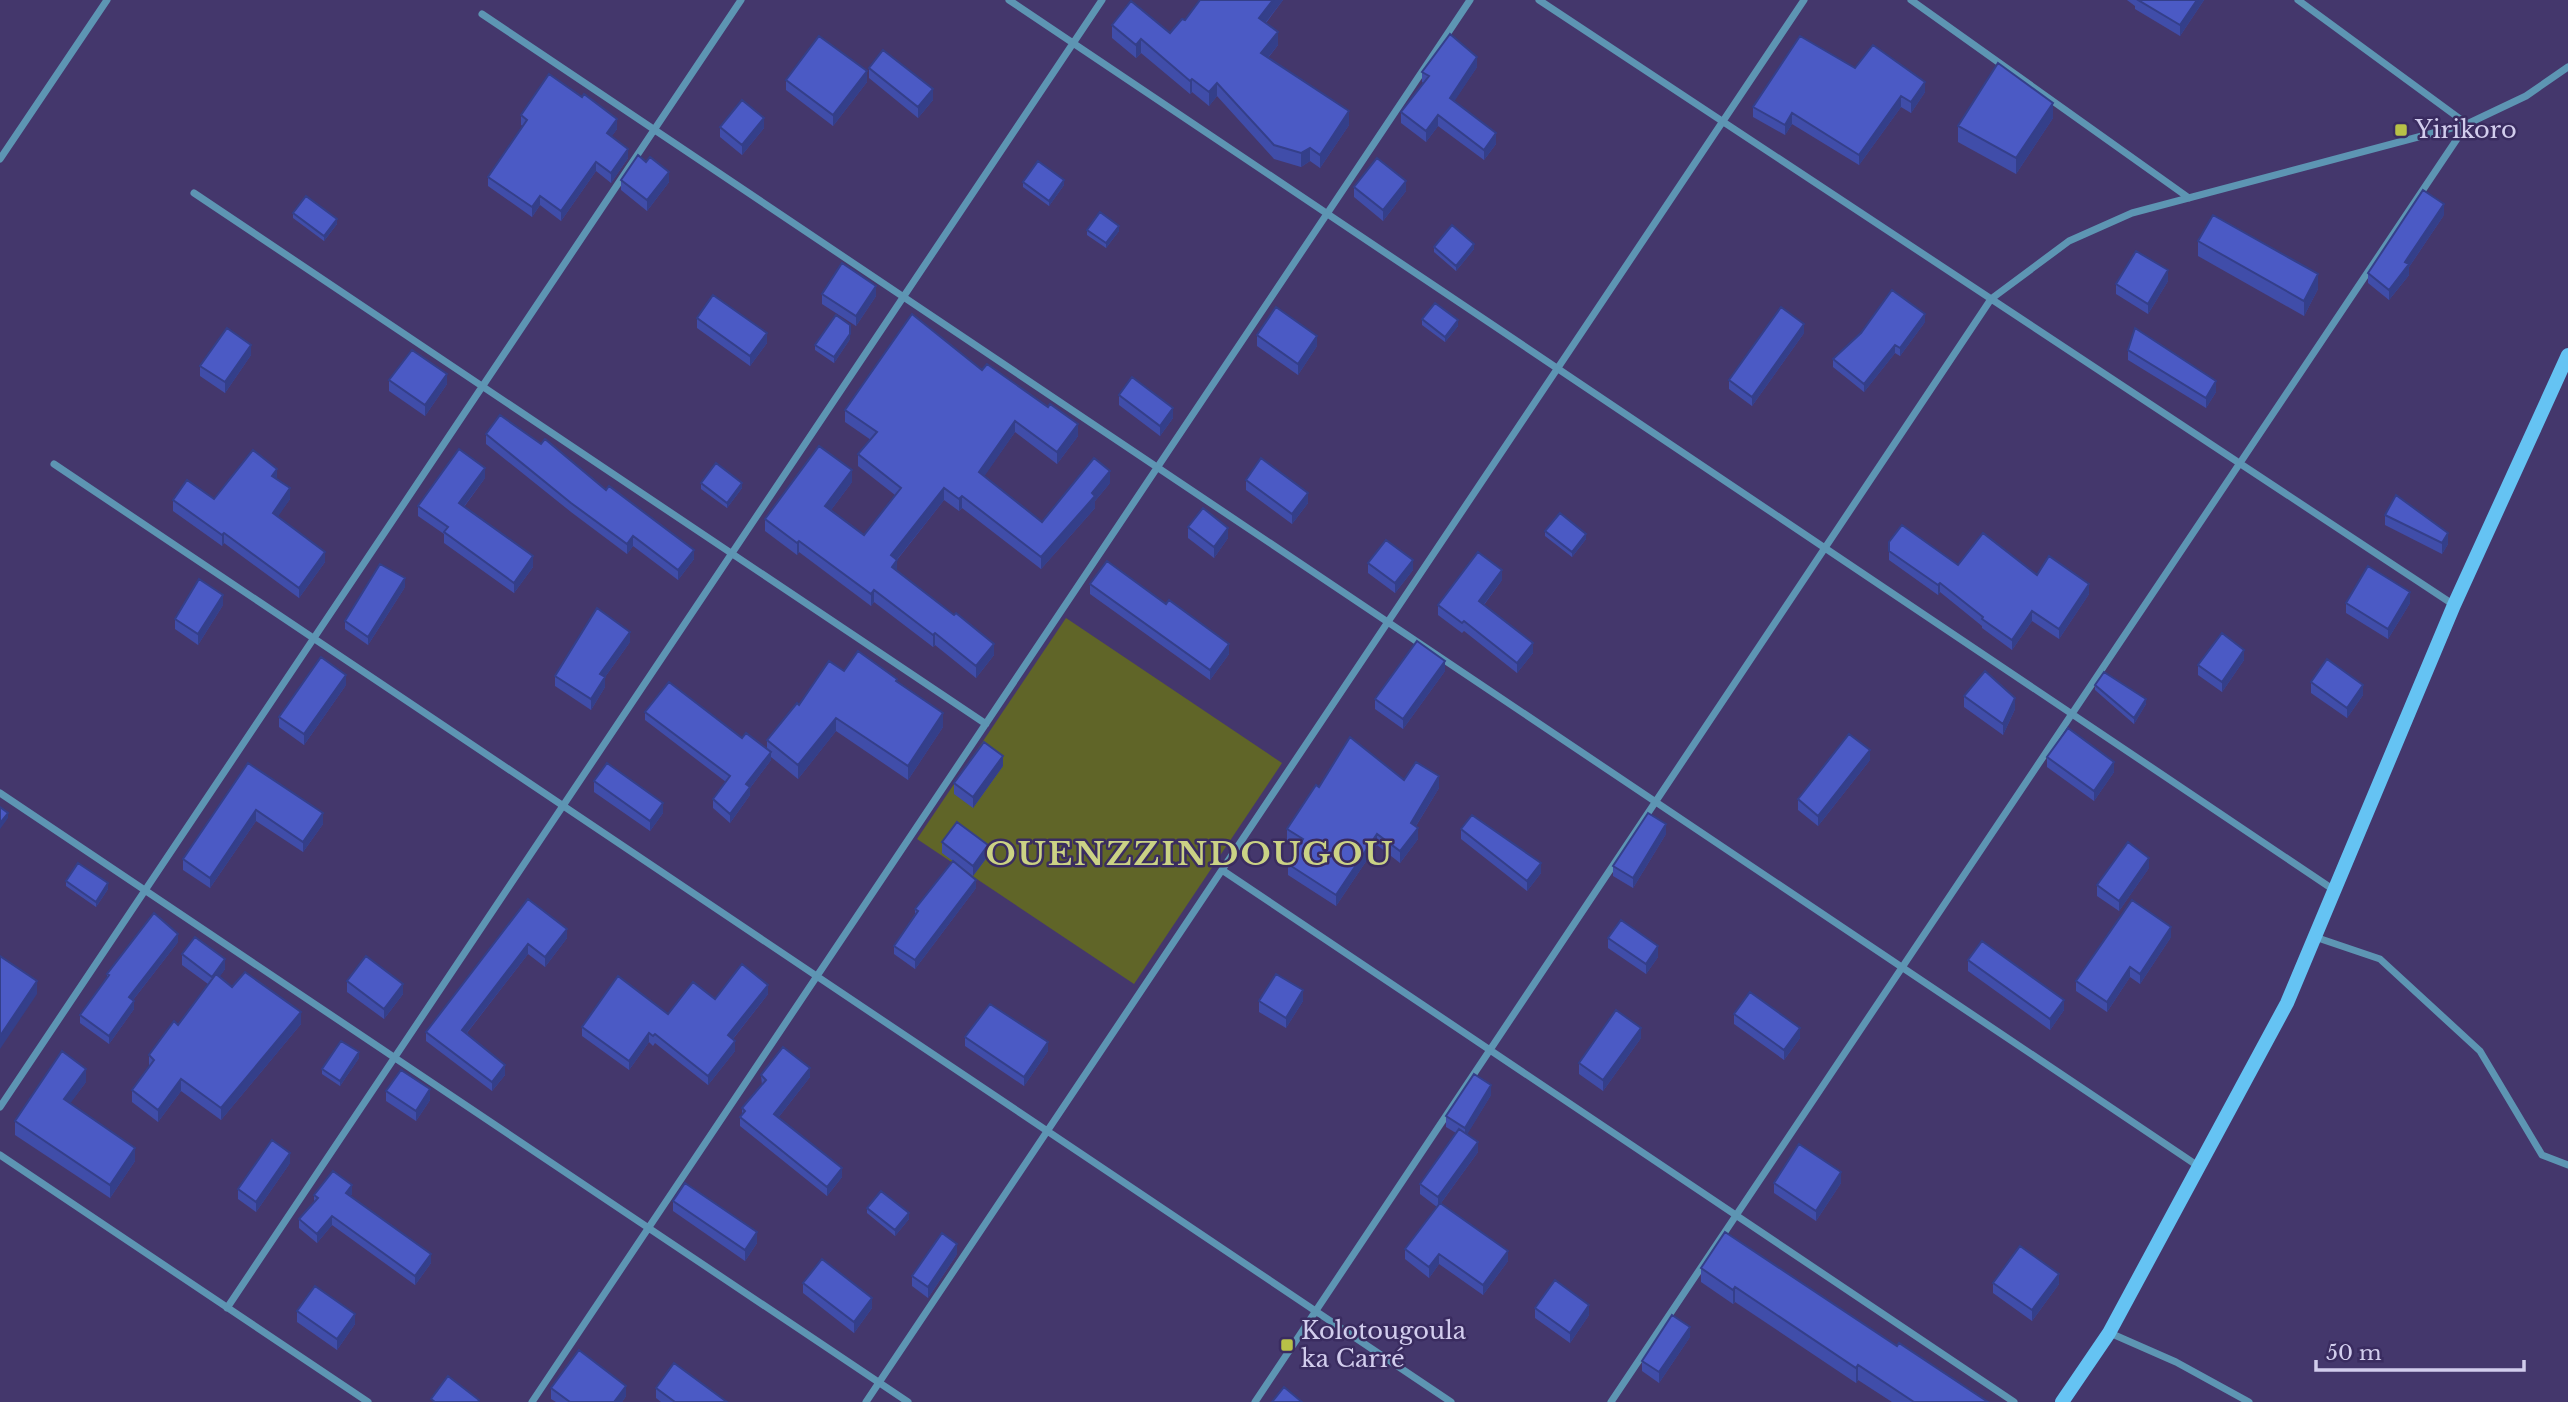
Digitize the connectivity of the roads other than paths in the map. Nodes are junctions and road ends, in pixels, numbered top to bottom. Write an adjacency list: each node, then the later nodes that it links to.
1 (107, 0): 16 (street)
2 (741, 0): 15 (street)
3 (1009, 0): 11 (street)
4 (1102, 0): 11 (street)
5 (1470, 0): 19 (street)
6 (1539, 0): 13 (street)
7 (1804, 0): 13 (street)
8 (1911, 0): 18 (street)
9 (2298, 0): 14 (street)
10 (482, 14): 15 (street)
11 (1073, 44): 19 (street); 20 (street)
12 (2568, 67): 14 (street)
13 (1723, 122): 21 (street); 23 (street)
14 (2467, 124): 18 (street); 25 (street)
15 (654, 130): 20 (street); 24 (street)
16 (0, 159)
17 (194, 193): 24 (street)
18 (2189, 198): 21 (street)
19 (1327, 214): 23 (street); 27 (street)
20 (904, 297): 27 (street); 29 (street)
21 (1991, 299): 25 (street); 28 (street)
22 (2568, 355): 30 (street)
23 (1558, 369): 28 (street); 31 (street)
24 (482, 387): 29 (street); 32 (street)
25 (2240, 463): 30 (street); 33 (street)
26 (54, 464): 32 (street)
27 (1158, 467): 31 (street); 34 (street)
28 (1825, 548): 33 (street); 36 (street)
29 (732, 554): 34 (street); 37 (street)
30 (2454, 605): 40 (street)
31 (1388, 622): 36 (street); 38 (street)
32 (314, 638): 37 (street); 39 (street)
33 (2072, 714): 40 (street); 42 (street)
34 (986, 724): 43 (street)
35 (0, 793): 39 (street)
36 (1656, 802): 42 (street); 44 (street)
37 (563, 806): 43 (street); 45 (street)
38 (1222, 870): 44 (street); 47 (street)
39 (145, 890): 45 (street); 46 (street)
40 (2334, 890): 41 (street)
41 (2315, 937): 49 (street); 50 (street)
42 (1902, 967): 49 (street); 51 (street)
43 (817, 976): 47 (street); 52 (street)
44 (1490, 1050): 51 (street); 54 (street)
45 (394, 1058): 52 (street); 53 (street)
46 (0, 1107)
47 (1047, 1131): 54 (street); 56 (street)
48 (0, 1155): 53 (street)
49 (2198, 1166): 55 (street)
50 (2568, 1166)
51 (1736, 1215): 63 (street); 64 (street)
52 (648, 1228): 56 (street); 58 (street)
53 (227, 1308): 57 (street)
54 (1316, 1311): 61 (street); 62 (street)
55 (2109, 1333): 65 (street); 66 (street)
56 (879, 1382): 59 (street); 60 (street)
57 (368, 1402)
58 (532, 1402)
59 (866, 1402)
60 (908, 1402)
61 (1255, 1402)
62 (1451, 1402)
63 (1611, 1402)
64 (2014, 1402)
65 (2062, 1402)
66 (2249, 1402)

